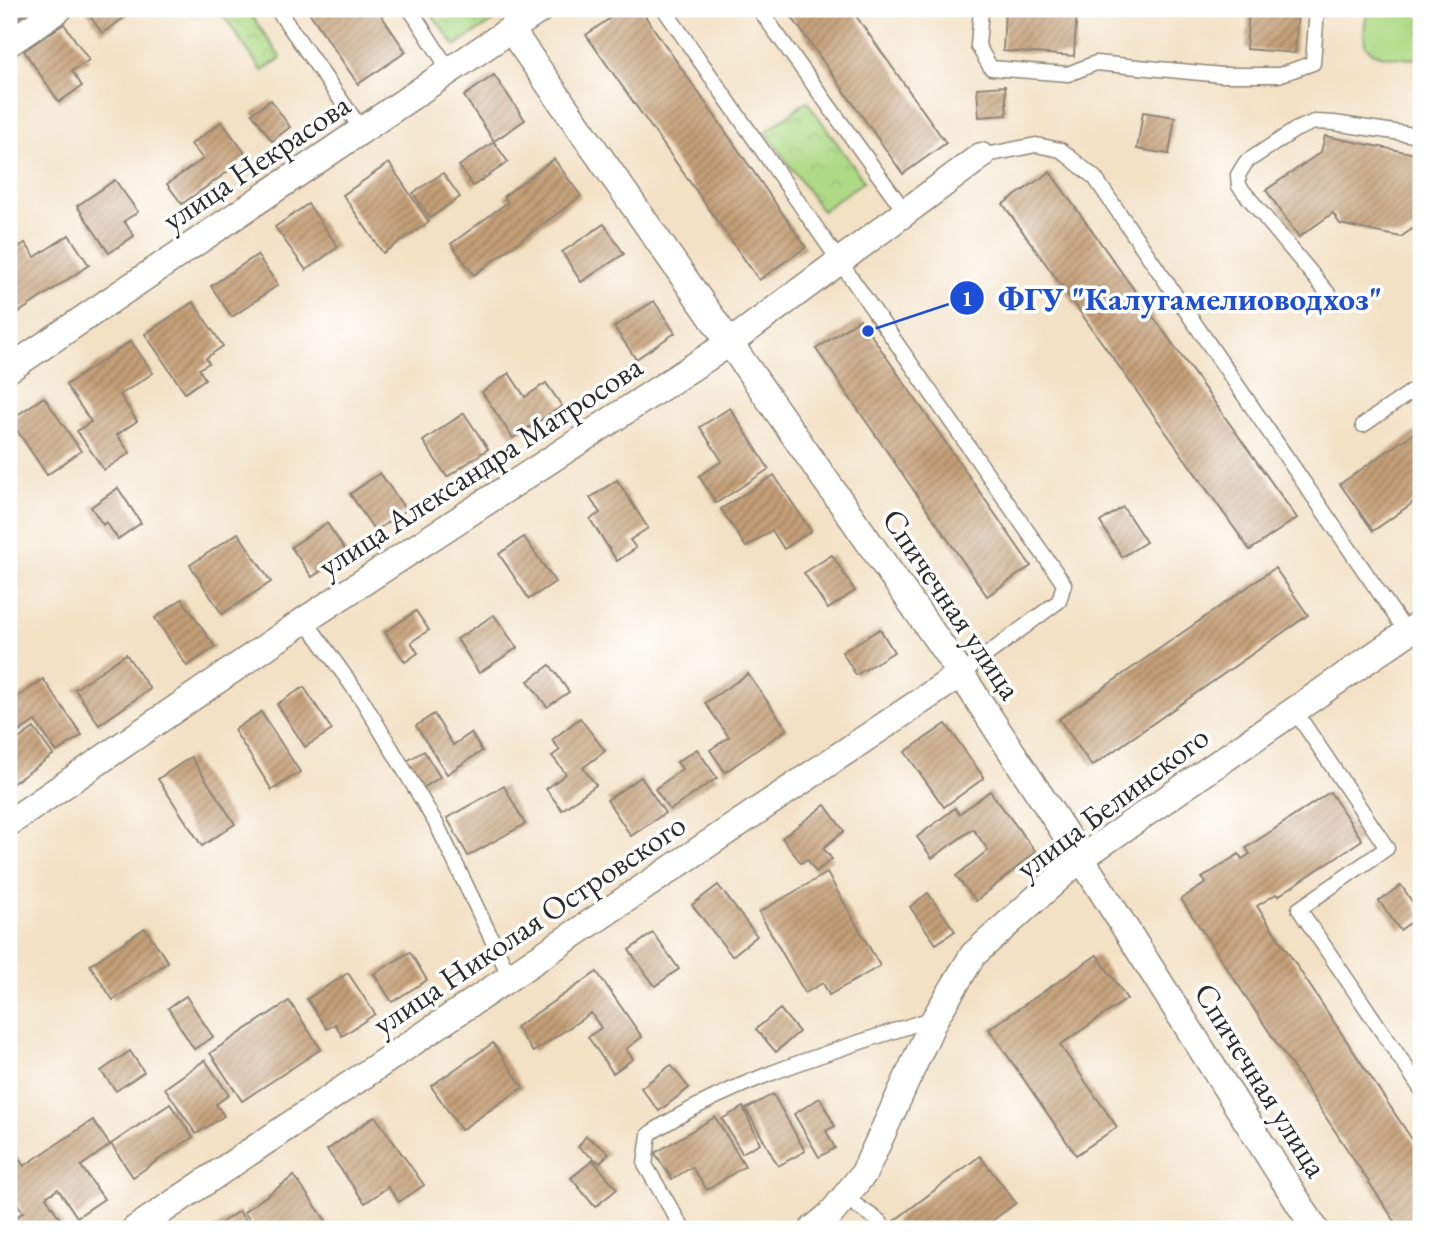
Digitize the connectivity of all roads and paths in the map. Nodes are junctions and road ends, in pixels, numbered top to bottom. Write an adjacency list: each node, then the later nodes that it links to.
1 (59, 9): 10 (street)
2 (277, 9): 12 (lane)
3 (410, 9): 11 (lane)
4 (541, 9): 9 (street, улица Некрасова)
5 (664, 9): 16 (lane)
6 (759, 9): 15 (lane)
7 (981, 9): 8 (lane)
8 (1317, 9)
9 (511, 30): 11 (street, улица Некрасова); 18 (street, Спичечная улица)
10 (9, 44)
11 (450, 71): 12 (street, улица Некрасова)
12 (362, 130): 19 (street, улица Некрасова)
13 (1421, 136): 17 (lane)
14 (981, 156): 15 (street, улица Александра Матросова); 23 (lane)
15 (906, 213): 16 (street, улица Александра Матросова)
16 (841, 262): 18 (street, улица Александра Матросова); 24 (lane)
17 (1336, 303)
18 (731, 342): 22 (street, улица Александра Матросова); 24 (street, Спичечная улица)
19 (9, 369)
20 (1421, 385): 21 (lane)
21 (1363, 425)
22 (305, 620): 26 (street, улица Александра Матросова); 28 (lane)
23 (1414, 628): 25 (street, улица Белинского)
24 (961, 674): 27 (street, Спичечная улица); 28 (street, улица Николая Островского)
25 (1295, 711): 27 (street, улица Белинского); 30 (lane)
26 (9, 822)
27 (1081, 858): 29 (street, улица Белинского); 36 (street, Спичечная улица)
28 (510, 976): 32 (street, улица Николая Островского)
29 (935, 1017): 31 (street, улица Белинского); 33 (lane)
30 (1421, 1089)
31 (844, 1197): 34 (street, улица Белинского); 35 (lane)
32 (135, 1229)
33 (683, 1229)
34 (813, 1229)
35 (885, 1229)
36 (1315, 1229)

